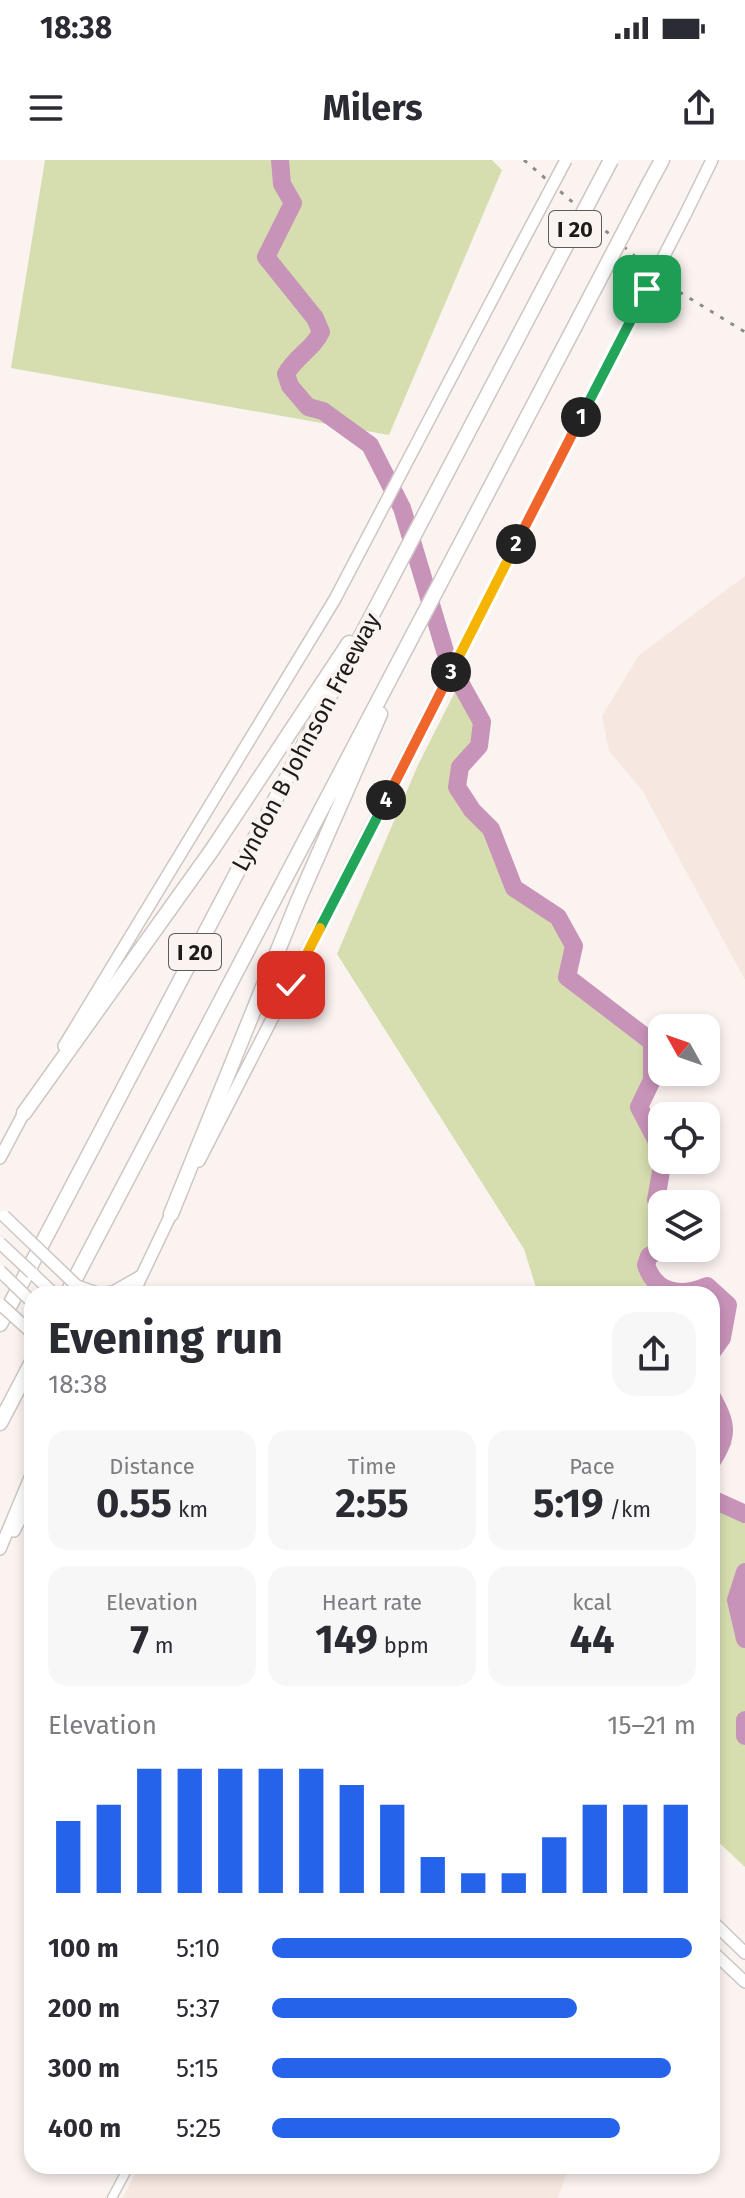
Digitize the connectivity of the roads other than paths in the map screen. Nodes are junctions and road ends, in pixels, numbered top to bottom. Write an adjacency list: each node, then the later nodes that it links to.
1 (566, 160): 7 (main road, Lyndon B Johnson Freeway, bridge)
2 (611, 160): 5 (highway, Lyndon B Johnson Freeway / I 20, bridge)
3 (662, 160): 6 (highway, Lyndon B Johnson Freeway / I 20, bridge)
4 (712, 160): 10 (main road, bridge)
5 (391, 579): 7 (highway); 21 (highway, Lyndon B Johnson Freeway / I 20)
6 (412, 636): 10 (highway); 15 (highway, Lyndon B Johnson Freeway / I 20)
7 (24, 1113): 8 (main road, Lyndon B Johnson Freeway)
8 (0, 1158)
9 (2, 1211): 16 (main road, bridge)
10 (171, 1214): 13 (main road)
11 (0, 1243): 14 (main road, bridge)
12 (0, 1271): 19 (main road, bridge)
13 (142, 1275): 17 (main road); 18 (main road)
14 (46, 1286)
15 (71, 1286)
16 (77, 1286)
17 (119, 1286)
18 (137, 1286)
19 (24, 1294)
20 (0, 1304): 22 (main road, bridge)
21 (0, 1324)
22 (24, 1326)
23 (24, 1377): 24 (highway)
24 (0, 1423)
25 (24, 1492): 27 (main road)
26 (24, 1511): 28 (main road)
27 (0, 1549)
28 (0, 1556)
29 (720, 1929): 30 (main road)
30 (745, 1953)
31 (720, 1959): 32 (main road)
32 (745, 1982)
33 (125, 2174): 34 (street)
34 (112, 2198)

